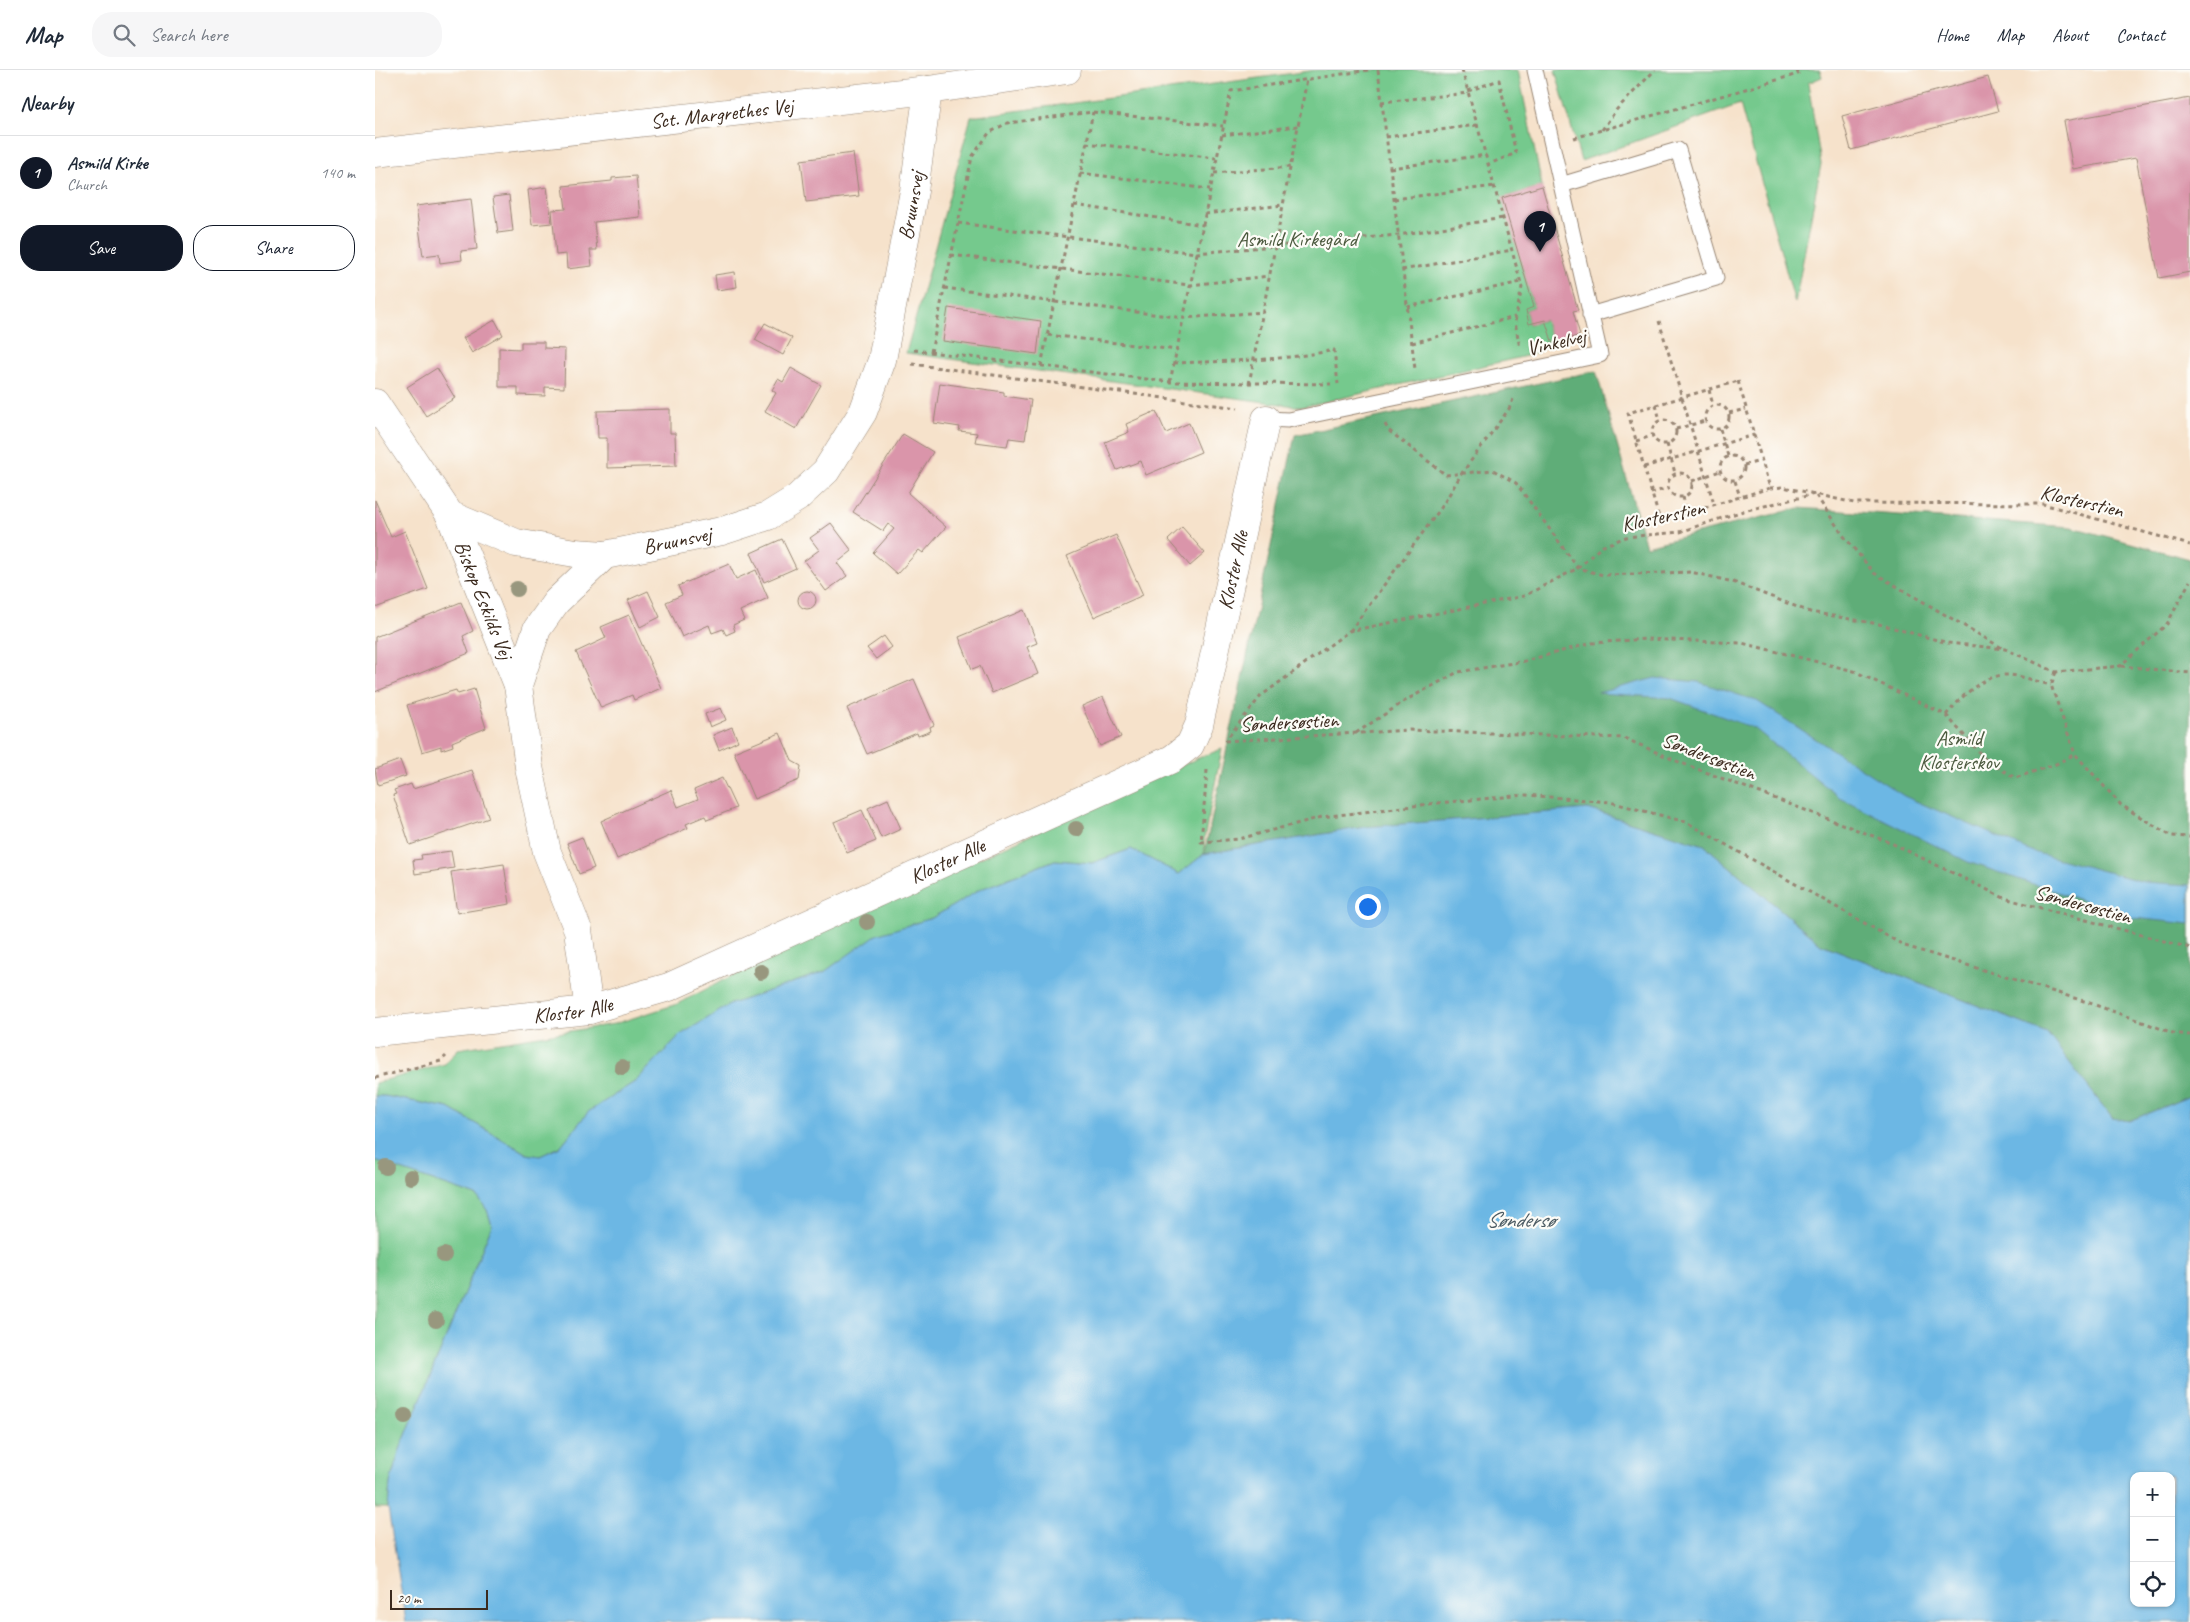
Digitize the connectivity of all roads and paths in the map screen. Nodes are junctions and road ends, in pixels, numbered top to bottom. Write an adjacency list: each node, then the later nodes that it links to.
1 (1067, 70): 9 (street, Sct. Margrethes Vej)
2 (1369, 70): 8 (path)
3 (1377, 70): 11 (path)
4 (1462, 70): 10 (path)
5 (1535, 70): 27 (lane, Vinkelvej)
6 (1655, 70): 7 (path)
7 (1797, 70)
8 (1307, 79): 14 (path); 15 (path)
9 (928, 90): 19 (street, Sct. Margrethes Vej); 62 (street, Bruunsvej)
10 (1469, 92): 11 (path); 13 (path); 22 (path)
11 (1381, 102): 17 (path)
12 (1093, 112): 14 (path); 18 (path); 35 (path)
13 (1477, 125): 17 (path); 20 (path)
14 (1223, 126): 16 (path)
15 (1298, 126): 16 (path); 23 (path)
16 (1221, 135): 21 (path)
17 (1386, 137): 24 (path)
18 (1086, 143): 21 (path); 25 (path)
19 (375, 153)
20 (1486, 155): 22 (path); 24 (path)
21 (1217, 158): 26 (path)
22 (1489, 164): 28 (path)
23 (1290, 167): 26 (path); 32 (path)
24 (1390, 168): 30 (path)
25 (1080, 173): 29 (path); 31 (path)
26 (1214, 173): 29 (path)
27 (1561, 185): 49 (lane); 53 (lane, Vinkelvej)
28 (1495, 186): 30 (path); 34 (path)
29 (1210, 190): 33 (path)
30 (1394, 199): 37 (path)
31 (1074, 205): 36 (path); 38 (path)
32 (1283, 205): 33 (path); 39 (path)
33 (1205, 214): 36 (path)
34 (1503, 218): 37 (path); 40 (path)
35 (958, 223): 38 (path); 42 (path)
36 (1203, 224): 41 (path)
37 (1398, 235): 39 (path); 44 (path)
38 (1067, 237): 41 (path); 43 (path)
39 (1275, 246): 41 (path); 45 (path)
40 (1512, 250): 44 (path); 46 (path)
41 (1197, 253): 47 (path)
42 (951, 255): 43 (path); 48 (path)
43 (1061, 270): 47 (path); 50 (path)
44 (1402, 270): 51 (path)
45 (1269, 276): 47 (path); 52 (path)
46 (1521, 282): 51 (path); 54 (path)
47 (1190, 285): 55 (path)
48 (944, 288): 50 (path); 61 (path)
49 (1652, 296): 53 (lane); 75 (path)
50 (1054, 302): 55 (path); 56 (path)
51 (1407, 307): 57 (path)
52 (1263, 312): 55 (path); 63 (path)
53 (1591, 315): 68 (lane, Vinkelvej)
54 (1516, 317): 57 (path); 58 (path)
55 (1183, 318): 60 (path)
56 (1048, 335): 60 (path); 65 (path)
57 (1412, 343): 67 (path)
58 (1519, 345): 59 (path); 68 (path)
59 (1510, 347)
60 (1177, 350): 64 (path)
61 (931, 352): 62 (path); 65 (path)
62 (883, 353): 82 (path); 115 (street, Bruunsvej)
63 (1254, 359): 64 (path); 71 (path); 72 (path)
64 (1174, 363): 70 (path)
65 (1041, 366): 70 (path)
66 (1424, 367): 67 (path)
67 (1415, 370): 69 (path)
68 (1525, 371): 76 (lane, Vinkelvej); 100 (path)
69 (1406, 372)
70 (1170, 382): 71 (path)
71 (1249, 384): 72 (path)
72 (1338, 384): 73 (path)
73 (1345, 384)
74 (1709, 390): 75 (path); 79 (path); 80 (path)
75 (1683, 397): 78 (path); 85 (path)
76 (1372, 403): 82 (lane, Vinkelvej); 100 (path)
77 (375, 404): 113 (street, Biskop Eskilds Vej)
78 (1656, 405): 83 (path); 90 (path)
79 (1713, 405): 81 (path); 84 (path)
80 (1746, 409): 81 (path); 88 (path)
81 (1729, 414): 87 (path)
82 (1266, 419): 128 (street, Kloster Alle)
83 (1660, 420): 86 (path); 89 (path)
84 (1705, 421): 85 (path); 87 (path)
85 (1691, 425): 86 (path); 93 (path)
86 (1676, 429): 92 (path)
87 (1720, 429): 91 (path)
88 (1754, 435): 91 (path); 96 (path)
89 (1652, 436): 90 (path); 92 (path)
90 (1636, 441): 98 (path)
91 (1725, 443): 93 (path); 94 (path)
92 (1667, 444): 95 (path)
93 (1699, 451): 95 (path); 102 (path)
94 (1729, 456): 97 (path); 99 (path)
95 (1671, 459): 98 (path); 101 (path)
96 (1761, 460): 97 (path); 106 (path)
97 (1744, 465): 103 (path)
98 (1644, 467): 107 (path)
99 (1720, 471): 102 (path); 103 (path)
100 (1462, 473): 116 (path); 118 (path)
101 (1675, 473): 104 (path); 105 (path)
102 (1706, 476): 104 (path); 111 (path)
103 (1735, 480): 110 (path)
104 (1692, 481): 109 (path)
105 (1668, 488): 107 (path); 109 (path)
106 (1770, 488): 108 (path); 110 (path)
107 (1651, 493): 112 (path)
108 (1815, 494): 114 (path, Klosterstien); 116 (path, Klosterstien); 119 (path)
109 (1683, 497): 112 (path)
110 (1740, 497): 111 (path)
111 (1714, 504): 112 (path)
112 (1687, 512)
113 (450, 515): 115 (street, Biskop Eskilds Vej); 124 (street, Biskop Eskilds Vej)
114 (2190, 545)
115 (605, 555): 124 (street)
116 (1578, 568): 118 (path, Klosterstien); 119 (path)
117 (2190, 581): 120 (path)
118 (1349, 631): 127 (path, Klosterstien)
119 (2005, 649): 121 (path)
120 (2120, 666): 121 (path); 122 (path)
121 (2056, 672): 123 (path)
122 (2190, 673)
123 (2051, 684): 125 (path); 129 (path)
124 (518, 685): 132 (street)
125 (1946, 715): 126 (path); 129 (path)
126 (1356, 733): 127 (path, Søndersøstien); 131 (path, Søndersøstien)
127 (1225, 741): 128 (path, Søndersøstien)
128 (1199, 744): 132 (street, Kloster Alle); 134 (path)
129 (2075, 754): 130 (path)
130 (2190, 837)
131 (2190, 948)
132 (589, 1010): 133 (street, Kloster Alle)
133 (375, 1032)
134 (2190, 1035)

